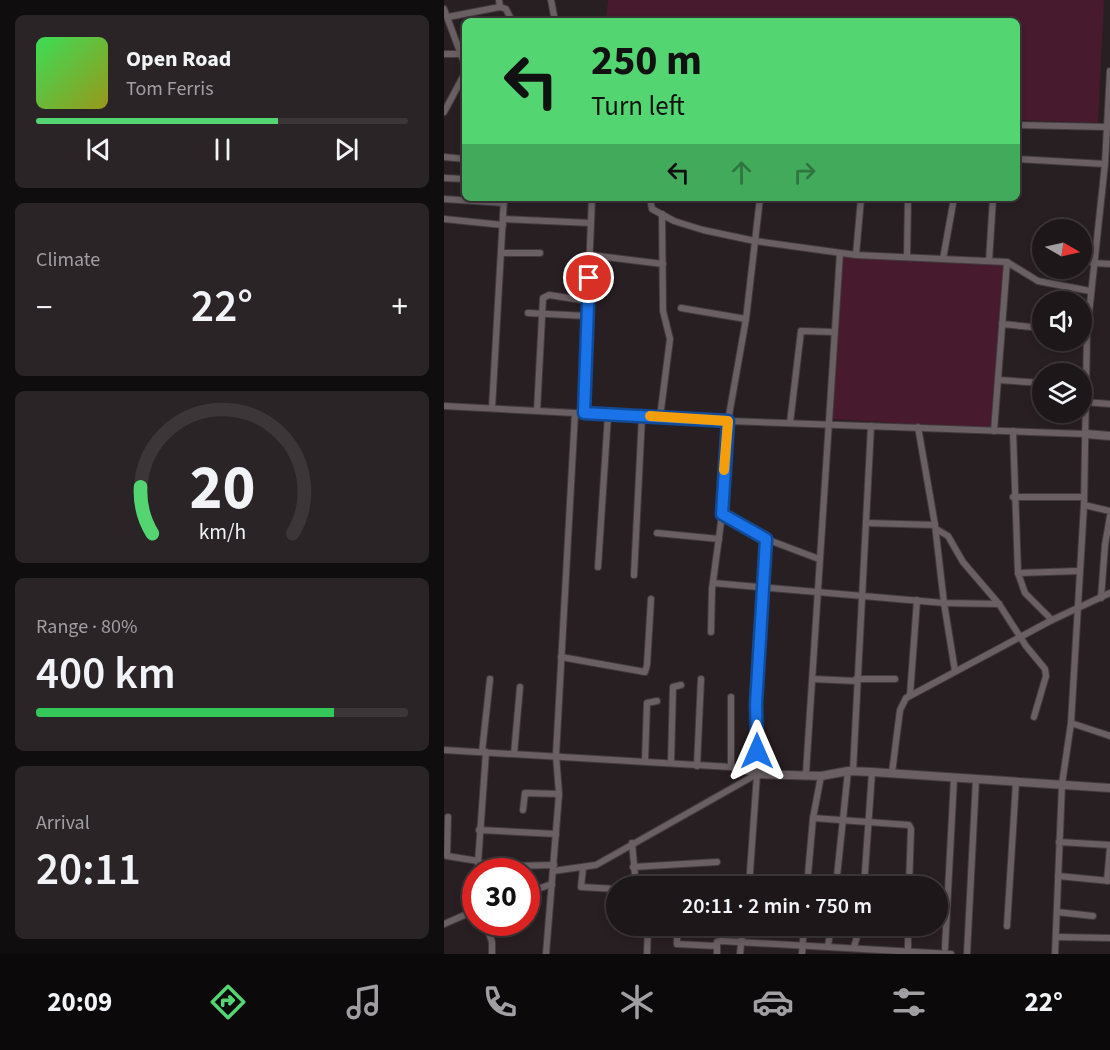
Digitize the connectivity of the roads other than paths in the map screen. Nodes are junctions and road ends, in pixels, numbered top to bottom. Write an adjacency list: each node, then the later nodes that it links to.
1 (551, 0): 6 (street)
2 (500, 4): 4 (street); 5 (street)
3 (444, 9): 4 (street)
4 (448, 17): 8 (street)
5 (510, 18)
6 (554, 18)
7 (444, 54): 8 (street)
8 (460, 54): 9 (street)
9 (462, 58)
10 (1110, 71): 12 (street)
11 (462, 79): 13 (street)
12 (1109, 94): 15 (street)
13 (444, 112)
14 (1020, 125): 15 (street)
15 (1108, 132): 19 (street)
16 (444, 158): 17 (street)
17 (462, 159)
18 (1020, 159): 19 (street)
19 (1105, 164): 46 (street)
20 (444, 178): 21 (street)
21 (462, 179)
22 (444, 199): 23 (street)
23 (462, 199)
24 (504, 201): 34 (street)
25 (592, 201): 35 (street)
26 (651, 201): 32 (street)
27 (760, 201): 36 (street)
28 (861, 201): 41 (street)
29 (908, 201): 42 (street)
30 (953, 201): 43 (street)
31 (993, 201): 44 (street)
32 (662, 214): 36 (street); 47 (street)
33 (444, 219): 34 (street)
34 (503, 222): 35 (street); 37 (street)
35 (591, 223): 40 (street)
36 (755, 241): 39 (street); 55 (street)
37 (501, 253): 38 (street); 64 (street)
38 (540, 253)
39 (840, 253): 41 (street); 58 (street)
40 (590, 255): 47 (street); 50 (street)
41 (856, 255): 42 (street)
42 (907, 257): 43 (street)
43 (943, 259): 44 (street)
44 (989, 261): 45 (street)
45 (1007, 262): 49 (street); 56 (street)
46 (1094, 263): 48 (street); 49 (street)
47 (663, 264): 70 (street)
48 (1110, 264)
49 (1090, 291)
50 (588, 301): 53 (street); 54 (street)
51 (681, 308): 55 (street)
52 (528, 313): 53 (street)
53 (541, 314): 54 (street); 65 (street)
54 (587, 316): 67 (street)
55 (746, 319): 71 (street)
56 (1002, 324): 57 (street); 59 (street)
57 (1032, 327)
58 (833, 332): 72 (street); 74 (street)
59 (998, 380): 60 (street); 77 (street)
60 (1032, 382)
61 (1092, 403): 62 (street)
62 (1110, 404)
63 (444, 406): 64 (street)
64 (492, 408): 65 (street)
65 (537, 411): 66 (street)
66 (574, 413): 67 (street); 111 (street)
67 (584, 413): 68 (street)
68 (608, 414): 69 (street); 93 (street)
69 (642, 416): 70 (street); 96 (street)
70 (660, 417): 71 (street)
71 (728, 421): 72 (street); 85 (street)
72 (790, 423): 74 (street)
73 (1085, 423): 79 (street)
74 (827, 425): 75 (street); 92 (street)
75 (871, 426): 76 (street); 87 (street)
76 (918, 427): 77 (street); 88 (street)
77 (994, 431): 78 (street)
78 (1012, 431): 79 (street); 81 (street)
79 (1086, 434): 80 (street); 82 (street)
80 (1110, 436)
81 (1013, 497): 82 (street); 95 (street)
82 (1084, 497): 83 (street)
83 (1084, 505): 84 (street); 94 (street)
84 (1110, 511)
85 (722, 514): 90 (street); 91 (street)
86 (1110, 516): 102 (street)
87 (866, 523): 88 (street); 101 (street)
88 (936, 527): 105 (street); 106 (street)
89 (657, 533): 90 (street)
90 (719, 539): 97 (street)
91 (766, 539): 92 (street); 98 (street)
92 (819, 559): 99 (street)
93 (598, 567)
94 (1079, 571): 95 (street); 107 (street)
95 (1018, 573): 108 (street)
96 (634, 575)
97 (713, 583): 98 (street); 109 (street)
98 (764, 587): 99 (street); 138 (street)
99 (817, 591): 101 (street); 115 (street)
100 (1110, 593): 102 (street)
101 (862, 596): 104 (street); 117 (street)
102 (1101, 598): 107 (street)
103 (651, 599): 111 (street)
104 (917, 600): 105 (street); 120 (street)
105 (944, 603): 106 (street); 112 (street)
106 (999, 604): 110 (street)
107 (1078, 610): 108 (street); 124 (street)
108 (1052, 620): 110 (street)
109 (711, 632)
110 (1022, 638): 112 (street); 123 (street)
111 (561, 657): 129 (street)
112 (956, 672): 120 (street)
113 (490, 679): 127 (street)
114 (701, 679): 132 (street)
115 (813, 679): 117 (street); 136 (street)
116 (895, 679): 117 (street)
117 (856, 680): 134 (street)
118 (681, 685): 131 (street)
119 (520, 687): 128 (street)
120 (910, 695): 137 (street)
121 (731, 697): 133 (street)
122 (657, 701): 130 (street)
123 (1034, 717)
124 (1071, 723): 125 (street); 143 (street)
125 (1110, 736)
126 (444, 750): 127 (street)
127 (484, 752): 128 (street); 151 (street)
128 (514, 754): 129 (street)
129 (556, 755): 130 (street); 145 (street)
130 (645, 761): 131 (street)
131 (671, 763): 132 (street)
132 (697, 766): 133 (street)
133 (731, 767): 138 (street)
134 (850, 771): 135 (street); 139 (street); 149 (street)
135 (872, 772): 137 (street); 150 (street)
136 (806, 773): 138 (street); 139 (street)
137 (892, 773): 140 (street)
138 (757, 774): 154 (street); 165 (street)
139 (821, 776): 148 (street)
140 (954, 778): 141 (street); 195 (street)
141 (976, 779): 142 (street); 205 (street)
142 (1016, 782): 143 (street); 179 (street)
143 (1062, 784): 144 (street); 153 (street)
144 (1110, 788)
145 (559, 794): 146 (street); 152 (street)
146 (523, 810)
147 (448, 817): 156 (street)
148 (813, 818): 149 (street); 166 (street)
149 (842, 819): 150 (street); 167 (street)
150 (867, 820): 168 (street); 169 (street)
151 (479, 830): 152 (street); 157 (street)
152 (556, 834): 161 (street)
153 (1059, 842): 155 (street); 170 (street)
154 (632, 843): 159 (street); 162 (street)
155 (1110, 846): 163 (street)
156 (462, 858)
157 (478, 858)
158 (717, 862): 159 (street)
159 (633, 867): 164 (street)
160 (540, 868): 161 (street)
161 (554, 868): 162 (street); 172 (street)
162 (583, 868): 174 (street)
163 (1109, 871): 171 (street)
164 (634, 876)
165 (751, 876)
166 (808, 876)
167 (837, 876)
168 (864, 876)
169 (909, 876)
170 (1058, 876): 171 (street); 175 (street)
171 (1109, 881)
172 (552, 884): 173 (street); 199 (street)
173 (540, 888)
174 (606, 888)
175 (1057, 912): 177 (street); 188 (street)
176 (462, 916): 178 (street)
177 (1094, 916)
178 (444, 924)
179 (1008, 926)
180 (490, 936): 198 (street)
181 (648, 936): 200 (street)
182 (676, 936): 192 (street)
183 (741, 936): 190 (street)
184 (803, 936): 191 (street)
185 (830, 936): 193 (street)
186 (857, 936): 194 (street)
187 (908, 936): 196 (street)
188 (1057, 937): 189 (street); 206 (street)
189 (1110, 938)
190 (740, 941): 191 (street); 192 (street); 202 (street)
191 (802, 945): 193 (street); 203 (street)
192 (717, 946): 201 (street)
193 (828, 946): 194 (street)
194 (854, 948): 197 (street)
195 (945, 948)
196 (908, 951): 197 (street); 204 (street)
197 (883, 952)
198 (492, 954)
199 (546, 954)
200 (647, 954)
201 (717, 954)
202 (740, 954)
203 (802, 954)
204 (951, 954)
205 (967, 954)
206 (1055, 954)

